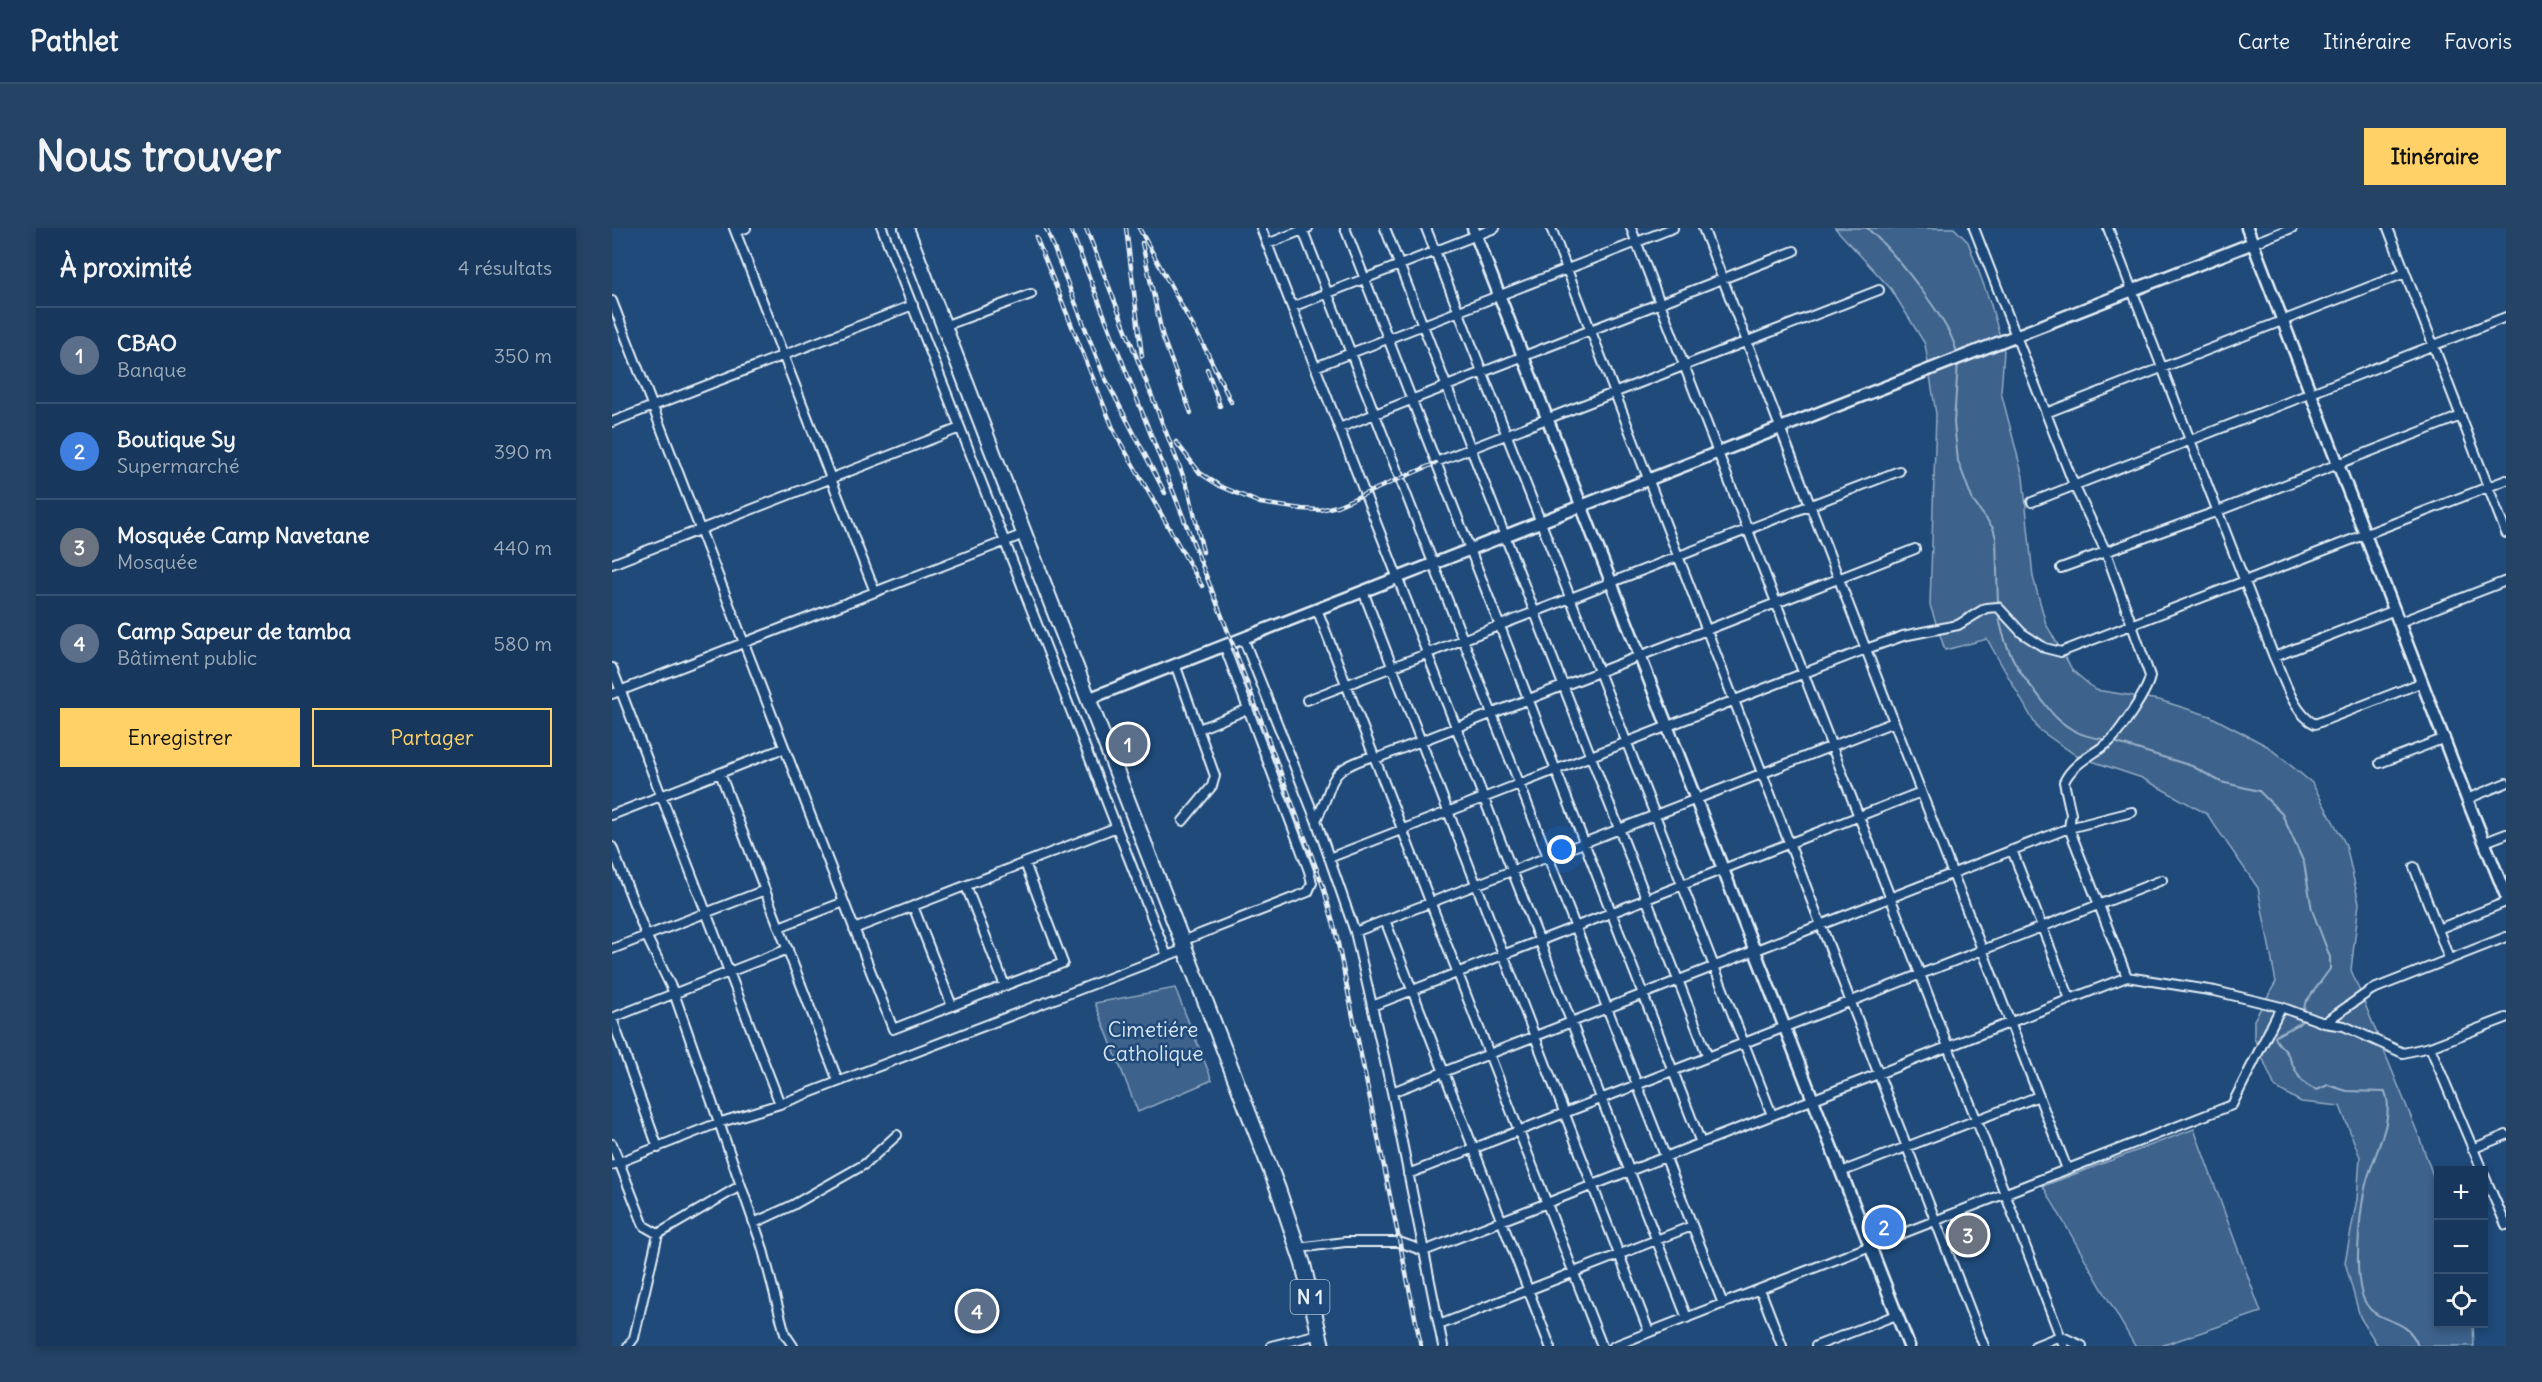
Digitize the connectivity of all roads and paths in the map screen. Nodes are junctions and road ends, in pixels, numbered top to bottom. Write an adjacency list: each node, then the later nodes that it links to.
1 (746, 228): 19 (street)
2 (882, 228): 38 (street)
3 (906, 228): 43 (highway, N 1)
4 (1261, 228): 23 (street)
5 (1345, 228): 29 (street)
6 (1385, 228): 26 (street)
7 (1426, 228): 24 (street)
8 (1495, 228): 20 (street)
9 (1551, 228): 27 (street)
10 (1631, 228): 21 (street)
11 (1673, 228): 21 (street)
12 (1703, 228): 30 (street)
13 (1974, 228): 46 (street)
14 (2108, 228): 32 (street)
15 (2247, 228): 22 (street)
16 (2292, 228): 22 (street)
17 (2388, 228): 28 (street)
18 (1304, 229): 23 (street); 33 (street)
19 (735, 230): 51 (street)
20 (1475, 232): 24 (street); 35 (street)
21 (1637, 242): 27 (street); 37 (street)
22 (2253, 243): 32 (street); 42 (street)
23 (1267, 244): 39 (street)
24 (1435, 251): 26 (street); 40 (street)
25 (1794, 251): 30 (street)
26 (1399, 265): 29 (street); 44 (street)
27 (1567, 269): 35 (street); 45 (street)
28 (2405, 273): 42 (street); 49 (street)
29 (1364, 279): 33 (street); 47 (street)
30 (1723, 279): 37 (street); 48 (street)
31 (1879, 290): 48 (street)
32 (2132, 290): 46 (street); 55 (street)
33 (1327, 293): 39 (street); 50 (street)
34 (1031, 294): 43 (street)
35 (1500, 296): 40 (street); 52 (street)
36 (612, 301): 61 (street)
37 (1660, 303): 45 (street); 53 (street)
38 (913, 305): 51 (street); 67 (street)
39 (1292, 307): 54 (street)
40 (1459, 311): 44 (street); 56 (street)
41 (2506, 317): 49 (street)
42 (2283, 320): 55 (street); 59 (street)
43 (944, 326): 90 (highway, N 1)
44 (1423, 326): 47 (street); 57 (street)
45 (1591, 331): 52 (street); 58 (street)
46 (2016, 336): 62 (street); 69 (street)
47 (1388, 339): 50 (street); 60 (street)
48 (1747, 341): 53 (street); 69 (street)
49 (2433, 345): 59 (street); 64 (street)
50 (1351, 354): 54 (street); 63 (street)
51 (783, 356): 61 (street); 77 (street)
52 (1524, 357): 56 (street); 65 (street)
53 (1684, 366): 58 (street); 73 (street)
54 (1315, 367): 68 (street)
55 (2162, 368): 62 (street); 71 (street)
56 (1482, 373): 57 (street); 70 (street)
57 (1447, 387): 60 (street); 72 (street)
58 (1615, 393): 65 (street); 78 (street)
59 (2311, 393): 71 (street); 75 (street)
60 (1412, 400): 63 (street); 74 (street)
61 (653, 406): 66 (street); 87 (street)
62 (2046, 413): 80 (street)
63 (1375, 415): 68 (street); 99 (street)
64 (2461, 417): 75 (street); 81 (street)
65 (1548, 419): 70 (street); 83 (street)
66 (612, 422)
67 (960, 428): 77 (street); 93 (street)
68 (1339, 428): 101 (street)
69 (1781, 429): 73 (street); 84 (street)
70 (1507, 435): 72 (street); 86 (street)
71 (2190, 440): 80 (street); 85 (street)
72 (1471, 449): 74 (street); 92 (street)
73 (1718, 453): 78 (street); 88 (street)
74 (1436, 462): 95 (street)
75 (2339, 464): 85 (street); 91 (street)
76 (1899, 471): 84 (street)
77 (831, 478): 87 (street); 107 (street)
78 (1649, 480): 83 (street); 97 (street)
79 (2506, 480): 81 (street)
80 (2074, 485): 82 (street); 96 (street)
81 (2488, 487): 89 (street); 91 (street)
82 (2032, 502)
83 (1582, 506): 86 (street); 105 (street)
84 (1810, 506): 88 (street); 102 (street)
85 (2218, 511): 96 (street); 104 (street)
86 (1541, 522): 92 (street); 108 (street)
87 (700, 529): 98 (street); 119 (street)
88 (1748, 530): 97 (street); 109 (street)
89 (2506, 533)
90 (1024, 534): 93 (street); 135 (highway, N 1)
91 (2366, 534): 104 (street); 111 (street)
92 (1505, 536): 95 (street); 112 (street)
93 (1005, 541): 107 (street); 170 (street)
94 (1915, 549): 102 (street)
95 (1470, 550): 99 (street); 115 (street)
96 (2106, 552): 100 (street); 114 (street)
97 (1678, 557): 105 (street); 116 (street)
98 (612, 564)
99 (1433, 564): 101 (street); 118 (street)
100 (2061, 568)
101 (1398, 578): 106 (street); 122 (street)
102 (1839, 578): 109 (street); 121 (street)
103 (2506, 580): 113 (street)
104 (2245, 582): 114 (street); 124 (street)
105 (1612, 583): 108 (street); 123 (street)
106 (1363, 591): 110 (street); 127 (street)
107 (875, 592): 119 (street)
108 (1571, 599): 112 (street); 128 (street)
109 (1776, 603): 116 (street); 129 (street)
110 (1317, 609): 117 (street); 132 (street)
111 (2395, 610): 113 (street); 124 (street)
112 (1535, 613): 115 (street); 131 (street)
113 (2400, 622): 130 (street)
114 (2133, 625): 121 (street); 171 (street)
115 (1500, 627): 118 (street); 136 (street)
116 (1707, 630): 123 (street); 138 (street)
117 (1243, 638): 120 (street); 168 (street)
118 (1463, 641): 122 (street); 140 (street)
119 (744, 643): 133 (street); 149 (street)
120 (1224, 645): 125 (street); 139 (street)
121 (1866, 649): 129 (street); 141 (street)
122 (1428, 655): 127 (street); 143 (street)
123 (1640, 656): 128 (street); 142 (street)
124 (2274, 657): 130 (street)
125 (1175, 664): 135 (street); 144 (street)
126 (612, 668): 133 (street)
127 (1393, 669): 132 (street); 146 (street)
128 (1599, 672): 131 (street); 147 (street)
129 (1803, 673): 138 (street); 148 (street)
130 (2423, 682): 145 (street)
131 (1563, 686): 136 (street); 150 (street)
132 (1347, 687): 137 (street); 151 (street)
133 (621, 690): 134 (street); 159 (street)
134 (612, 694)
135 (1088, 699): 213 (highway, N 1)
136 (1528, 699): 140 (street); 153 (street)
137 (1307, 700)
138 (1734, 700): 142 (street); 155 (street)
139 (1248, 709): 144 (street); 213 (street)
140 (1492, 713): 143 (street); 157 (street)
141 (1894, 722): 148 (street); 158 (street)
142 (1667, 726): 147 (street); 161 (street)
143 (1456, 727): 146 (street); 160 (street)
144 (1199, 729): 169 (street)
145 (2445, 738): 152 (street); 162 (street)
146 (1421, 741): 151 (street); 163 (street)
147 (1626, 742): 150 (street); 166 (street)
148 (1832, 746): 155 (street); 167 (street)
149 (784, 748): 154 (street); 195 (street)
150 (1591, 756): 153 (street); 172 (street)
151 (1374, 758): 168 (street); 173 (street)
152 (2380, 763)
153 (1556, 770): 157 (street); 176 (street)
154 (720, 773): 159 (street); 191 (street)
155 (1762, 773): 161 (street); 177 (street)
156 (2506, 783): 162 (street)
157 (1519, 784): 160 (street); 180 (street)
158 (1921, 792): 167 (street); 186 (street)
159 (661, 796): 165 (street); 201 (street)
160 (1484, 798): 163 (street); 185 (street)
161 (1696, 799): 166 (street); 184 (street)
162 (2467, 799): 175 (street)
163 (1448, 811): 173 (street); 189 (street)
164 (2132, 812): 171 (street)
165 (612, 815)
166 (1655, 815): 172 (street); 190 (street)
167 (1859, 816): 177 (street); 193 (street)
168 (1316, 820): 181 (street)
169 (1183, 821)
170 (1117, 827): 182 (street); 219 (street)
171 (2069, 828): 179 (street); 198 (street)
172 (1619, 829): 176 (street); 194 (street)
173 (1402, 830): 181 (street); 197 (street)
174 (2506, 834): 175 (street)
175 (2485, 842): 192 (street)
176 (1584, 843): 180 (street); 200 (street)
177 (1789, 843): 184 (street); 203 (street)
178 (612, 847): 210 (street)
179 (2012, 850): 186 (street); 206 (street)
180 (1548, 857): 185 (street); 205 (street)
181 (1329, 858): 209 (street)
182 (1025, 863): 188 (street); 227 (street)
183 (2414, 867): 208 (street)
184 (1723, 869): 190 (street); 217 (street)
185 (1512, 871): 189 (street); 212 (street)
186 (1953, 873): 193 (street); 216 (street)
187 (2162, 880): 198 (street)
188 (966, 885): 199 (street); 227 (street)
189 (1476, 885): 197 (street); 218 (street)
190 (1682, 885): 194 (street); 221 (street)
191 (765, 890): 201 (street); 204 (street)
192 (2506, 896)
193 (1890, 898): 203 (street); 224 (street)
194 (1646, 899): 200 (street); 226 (street)
195 (844, 902): 204 (street); 207 (street)
196 (2506, 902): 208 (street)
197 (1430, 903): 202 (street); 223 (street)
198 (2099, 905): 206 (street); 225 (street)
199 (913, 906): 207 (street); 233 (street)
200 (1611, 912): 205 (street); 230 (street)
201 (706, 913): 210 (street); 222 (street)
202 (1385, 920): 209 (street); 228 (street)
203 (1821, 925): 217 (street); 232 (street)
204 (779, 927): 215 (street)
205 (1575, 927): 212 (street); 236 (street)
206 (2042, 927): 216 (street); 231 (street)
207 (854, 929): 233 (street)
208 (2438, 929): 220 (street)
209 (1355, 932): 234 (street)
210 (646, 935): 214 (street); 229 (street)
211 (2506, 937): 220 (street)
212 (1539, 940): 218 (street); 239 (street)
213 (1183, 945): 219 (street); 292 (highway, N 1)
214 (612, 949)
215 (788, 950): 222 (street); 252 (street)
216 (1982, 950): 224 (street); 240 (street)
217 (1755, 951): 221 (street); 242 (street)
218 (1503, 955): 223 (street); 243 (street)
219 (1167, 956): 252 (street)
220 (2449, 959): 241 (street)
221 (1714, 967): 226 (street); 244 (street)
222 (729, 972): 229 (street); 258 (street)
223 (1457, 972): 228 (street); 247 (street)
224 (1920, 974): 232 (street); 245 (street)
225 (2127, 977): 231 (street); 235 (street)
226 (1678, 980): 230 (street); 248 (street)
227 (1005, 986): 233 (street)
228 (1412, 990): 234 (street); 250 (street)
229 (674, 993): 237 (street); 262 (street)
230 (1643, 994): 236 (street); 249 (street)
231 (2070, 999): 240 (street)
232 (1850, 1001): 242 (street); 251 (street)
233 (952, 1006)
234 (1372, 1006): 254 (street)
235 (2281, 1007): 241 (street); 275 (street)
236 (1607, 1008): 239 (street); 253 (street)
237 (612, 1018): 269 (street)
238 (2506, 1018): 246 (street)
239 (1571, 1022): 243 (street); 256 (street)
240 (2010, 1022): 245 (street); 255 (street)
241 (2324, 1023): 246 (street)
242 (1784, 1027): 244 (street); 257 (street)
243 (1535, 1036): 247 (street); 259 (street)
244 (1744, 1043): 248 (street); 260 (street)
245 (1948, 1047): 251 (street); 261 (street)
246 (2430, 1047): 271 (street)
247 (1489, 1054): 250 (street); 263 (street)
248 (1708, 1057): 249 (street)
249 (1673, 1071): 253 (street); 266 (street)
250 (1444, 1072): 254 (street); 270 (street)
251 (1878, 1074): 257 (street); 268 (street)
252 (838, 1081): 258 (street)
253 (1637, 1084): 256 (street); 272 (street)
254 (1392, 1092): 278 (street)
255 (2039, 1095): 261 (street); 275 (street)
256 (1601, 1098): 259 (street); 276 (street)
257 (1813, 1100): 260 (street); 277 (street)
258 (780, 1104): 262 (street)
259 (1565, 1113): 263 (street); 280 (street)
260 (1772, 1115): 266 (street)
261 (1976, 1120): 268 (street); 282 (street)
262 (718, 1123): 269 (street); 281 (street)
263 (1518, 1131): 270 (street); 283 (street)
264 (897, 1135): 287 (street)
265 (2506, 1136): 271 (street)
266 (1701, 1143): 272 (street)
267 (612, 1144): 273 (street)
268 (1907, 1147): 277 (street); 285 (street)
269 (658, 1148): 273 (street)
270 (1473, 1148): 278 (street); 284 (street)
271 (2472, 1149): 274 (street)
272 (1665, 1157): 276 (street); 288 (street)
273 (616, 1163): 289 (street)
274 (2480, 1166)
275 (2067, 1169): 282 (street)
276 (1629, 1171): 280 (street); 290 (street)
277 (1841, 1173): 291 (street)
278 (1408, 1174): 293 (street)
279 (2488, 1183): 286 (street)
280 (1593, 1185): 283 (street); 294 (street)
281 (741, 1186): 287 (street); 289 (street)
282 (2005, 1194): 285 (street); 303 (street)
283 (1547, 1203): 284 (street); 295 (street)
284 (1501, 1221): 293 (street); 297 (street)
285 (1935, 1221): 291 (street); 315 (street)
286 (2505, 1221)
287 (754, 1223): 306 (street)
288 (1692, 1226): 290 (street); 298 (street)
289 (658, 1234): 305 (street)
290 (1656, 1240): 294 (street); 300 (street)
291 (1870, 1246): 296 (street); 299 (street)
292 (1298, 1248): 293 (street); 304 (highway, N 1)
293 (1424, 1251): 301 (street)
294 (1619, 1254): 295 (street); 302 (street)
295 (1573, 1272): 297 (street); 310 (street)
296 (1760, 1289): 298 (street); 312 (street)
297 (1528, 1290): 301 (street); 309 (street)
298 (1723, 1304): 300 (street)
299 (1896, 1315): 313 (street); 314 (street)
300 (1687, 1318): 302 (street)
301 (1439, 1324): 308 (street)
302 (1650, 1332): 311 (street)
303 (2060, 1336): 316 (street); 317 (street); 318 (street)
304 (1320, 1340): 307 (street)
305 (628, 1346)
306 (793, 1346)
307 (1271, 1346)
308 (1443, 1346)
309 (1550, 1346)
310 (1602, 1346)
311 (1614, 1346)
312 (1782, 1346)
313 (1816, 1346)
314 (1909, 1346)
315 (1984, 1346)
316 (2035, 1346)
317 (2064, 1346)
318 (2082, 1346)

